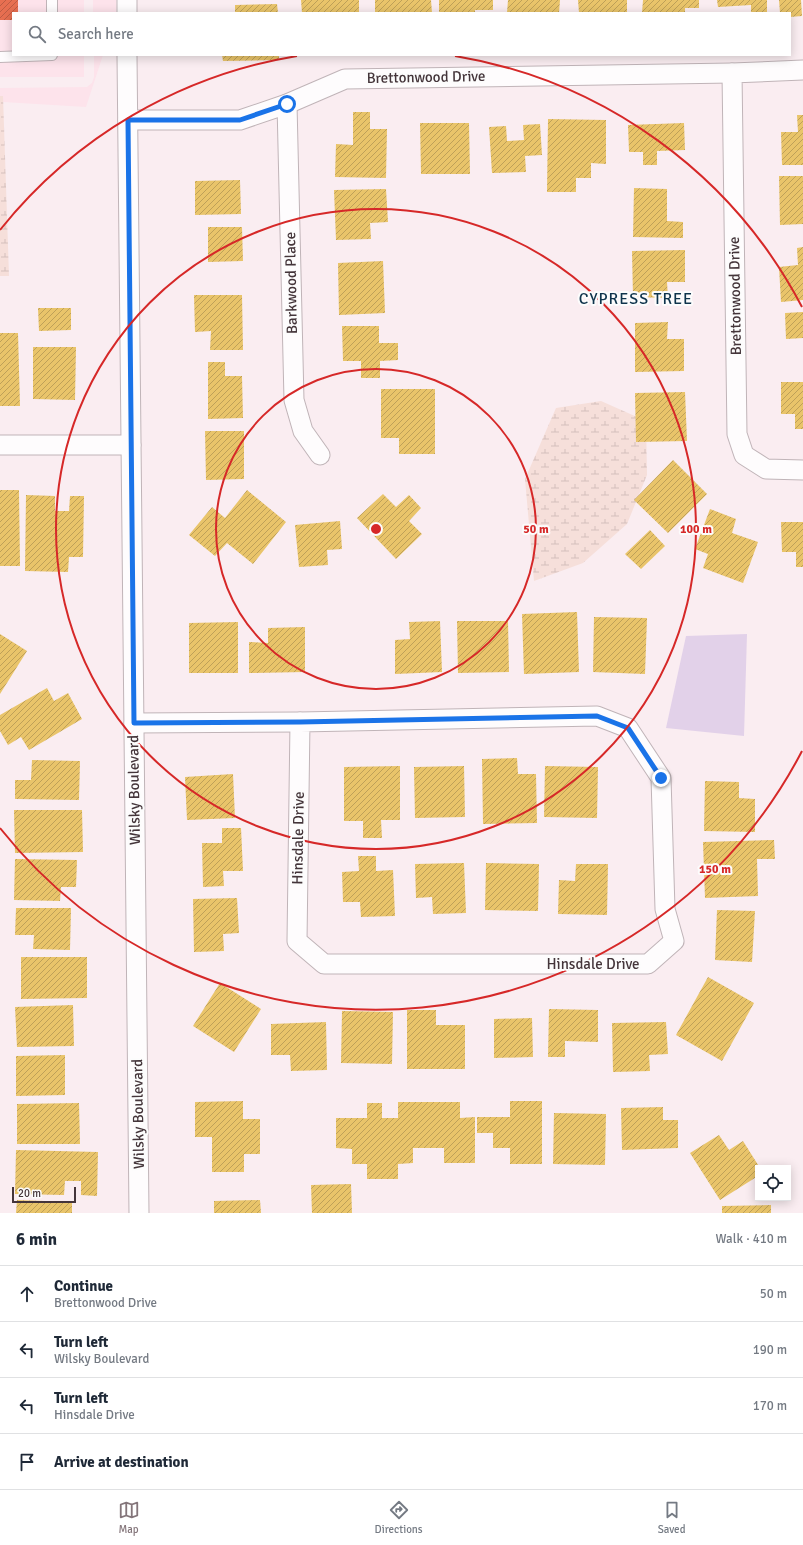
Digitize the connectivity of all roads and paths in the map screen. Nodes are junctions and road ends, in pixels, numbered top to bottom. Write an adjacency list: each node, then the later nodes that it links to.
1 (52, 0): 3 (lane)
2 (127, 0): 4 (street)
3 (52, 12)
4 (127, 12)
5 (0, 56): 6 (lane)
6 (12, 56)
7 (127, 56): 11 (street, Wilsky Boulevard)
8 (803, 70): 9 (street, Brettonwood Drive)
9 (732, 73): 10 (street, Brettonwood Drive); 15 (street, Brettonwood Drive)
10 (287, 104): 11 (street, Brettonwood Drive); 14 (street, Barkwood Place)
11 (128, 120): 12 (street, Wilsky Boulevard)
12 (131, 445): 13 (street); 17 (street, Wilsky Boulevard)
13 (0, 446)
14 (320, 455)
15 (803, 470)
16 (300, 722): 16 (street, Hinsdale Drive); 17 (street, Hinsdale Drive)
17 (134, 723): 18 (street, Wilsky Boulevard)
18 (139, 1213)

